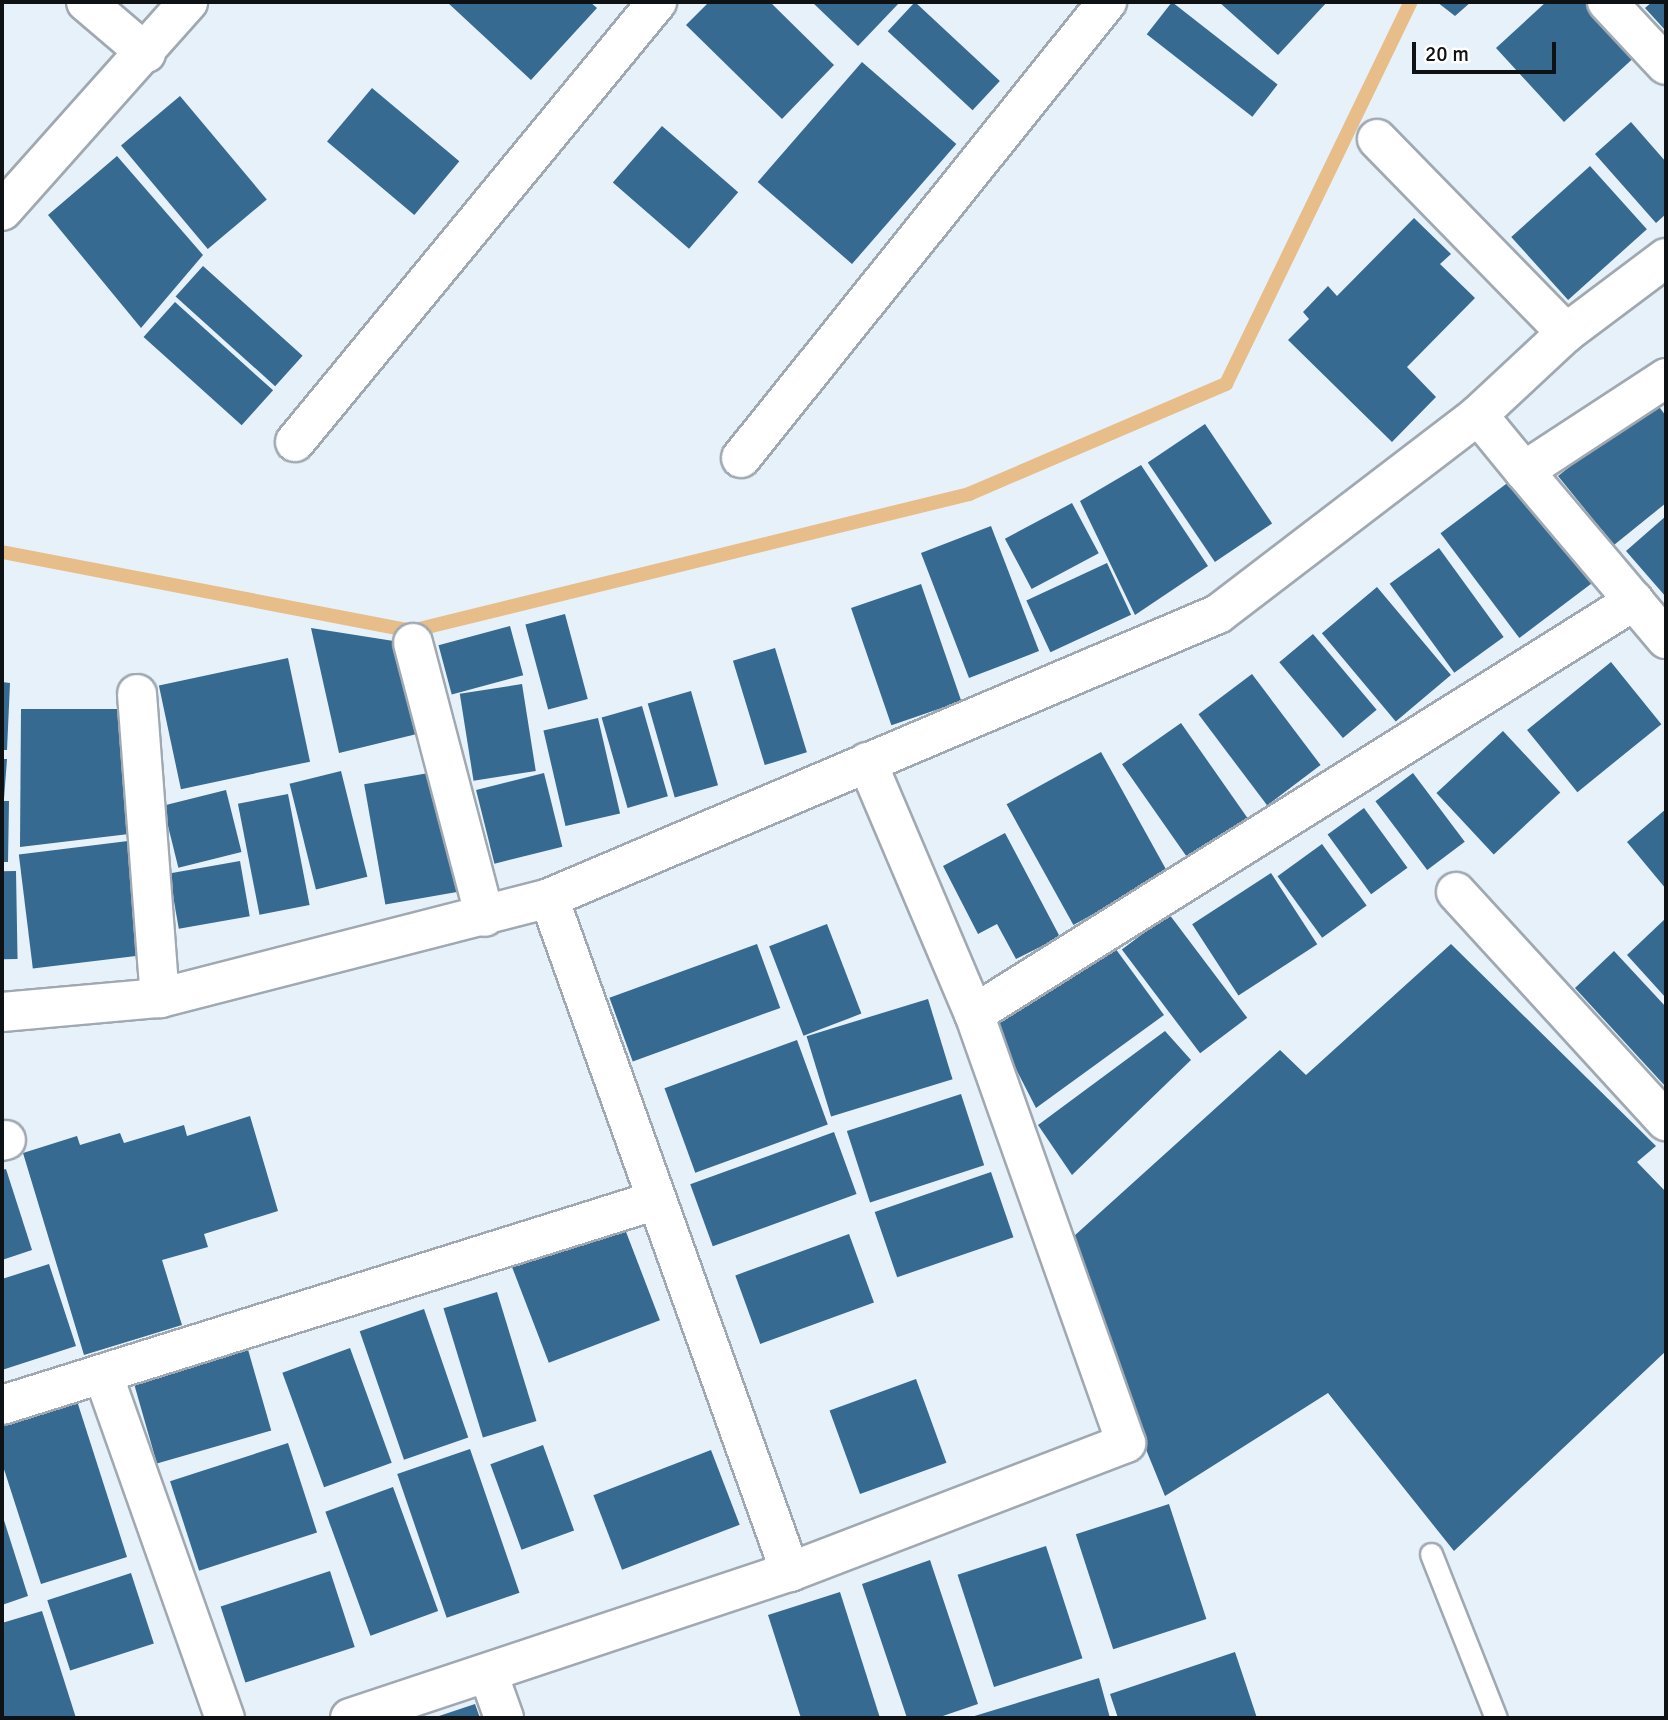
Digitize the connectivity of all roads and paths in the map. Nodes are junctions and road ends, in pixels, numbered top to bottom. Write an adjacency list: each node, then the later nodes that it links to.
1 (86, 2): 6 (street)
2 (188, 2): 6 (street)
3 (657, 2): 14 (street)
4 (1107, 2): 15 (street)
5 (1607, 2): 7 (street)
6 (146, 53): 9 (street)
7 (1666, 65)
8 (1377, 139): 11 (street)
9 (2, 211)
10 (1666, 258): 11 (street)
11 (1566, 333): 13 (street)
12 (1666, 379): 16 (street)
13 (1478, 415): 16 (street); 21 (street)
14 (295, 442)
15 (741, 458)
16 (1524, 471): 17 (street)
17 (1634, 601): 18 (street); 27 (street)
18 (1666, 639)
19 (413, 642): 24 (street)
20 (137, 694): 25 (street)
21 (867, 762): 23 (street); 27 (street)
22 (1456, 892): 28 (street)
23 (549, 898): 24 (street); 29 (street)
24 (485, 917): 25 (street)
25 (160, 998): 26 (street)
26 (2, 1012)
27 (974, 1014): 33 (street)
28 (1665, 1119)
29 (657, 1200): 30 (street); 33 (street)
30 (103, 1374): 31 (street); 35 (street)
31 (2, 1405)
32 (1432, 1554): 38 (lane)
33 (790, 1572): 34 (street)
34 (488, 1674): 36 (street); 37 (street)
35 (225, 1718)
36 (350, 1718)
37 (504, 1718)
38 (1496, 1718)

